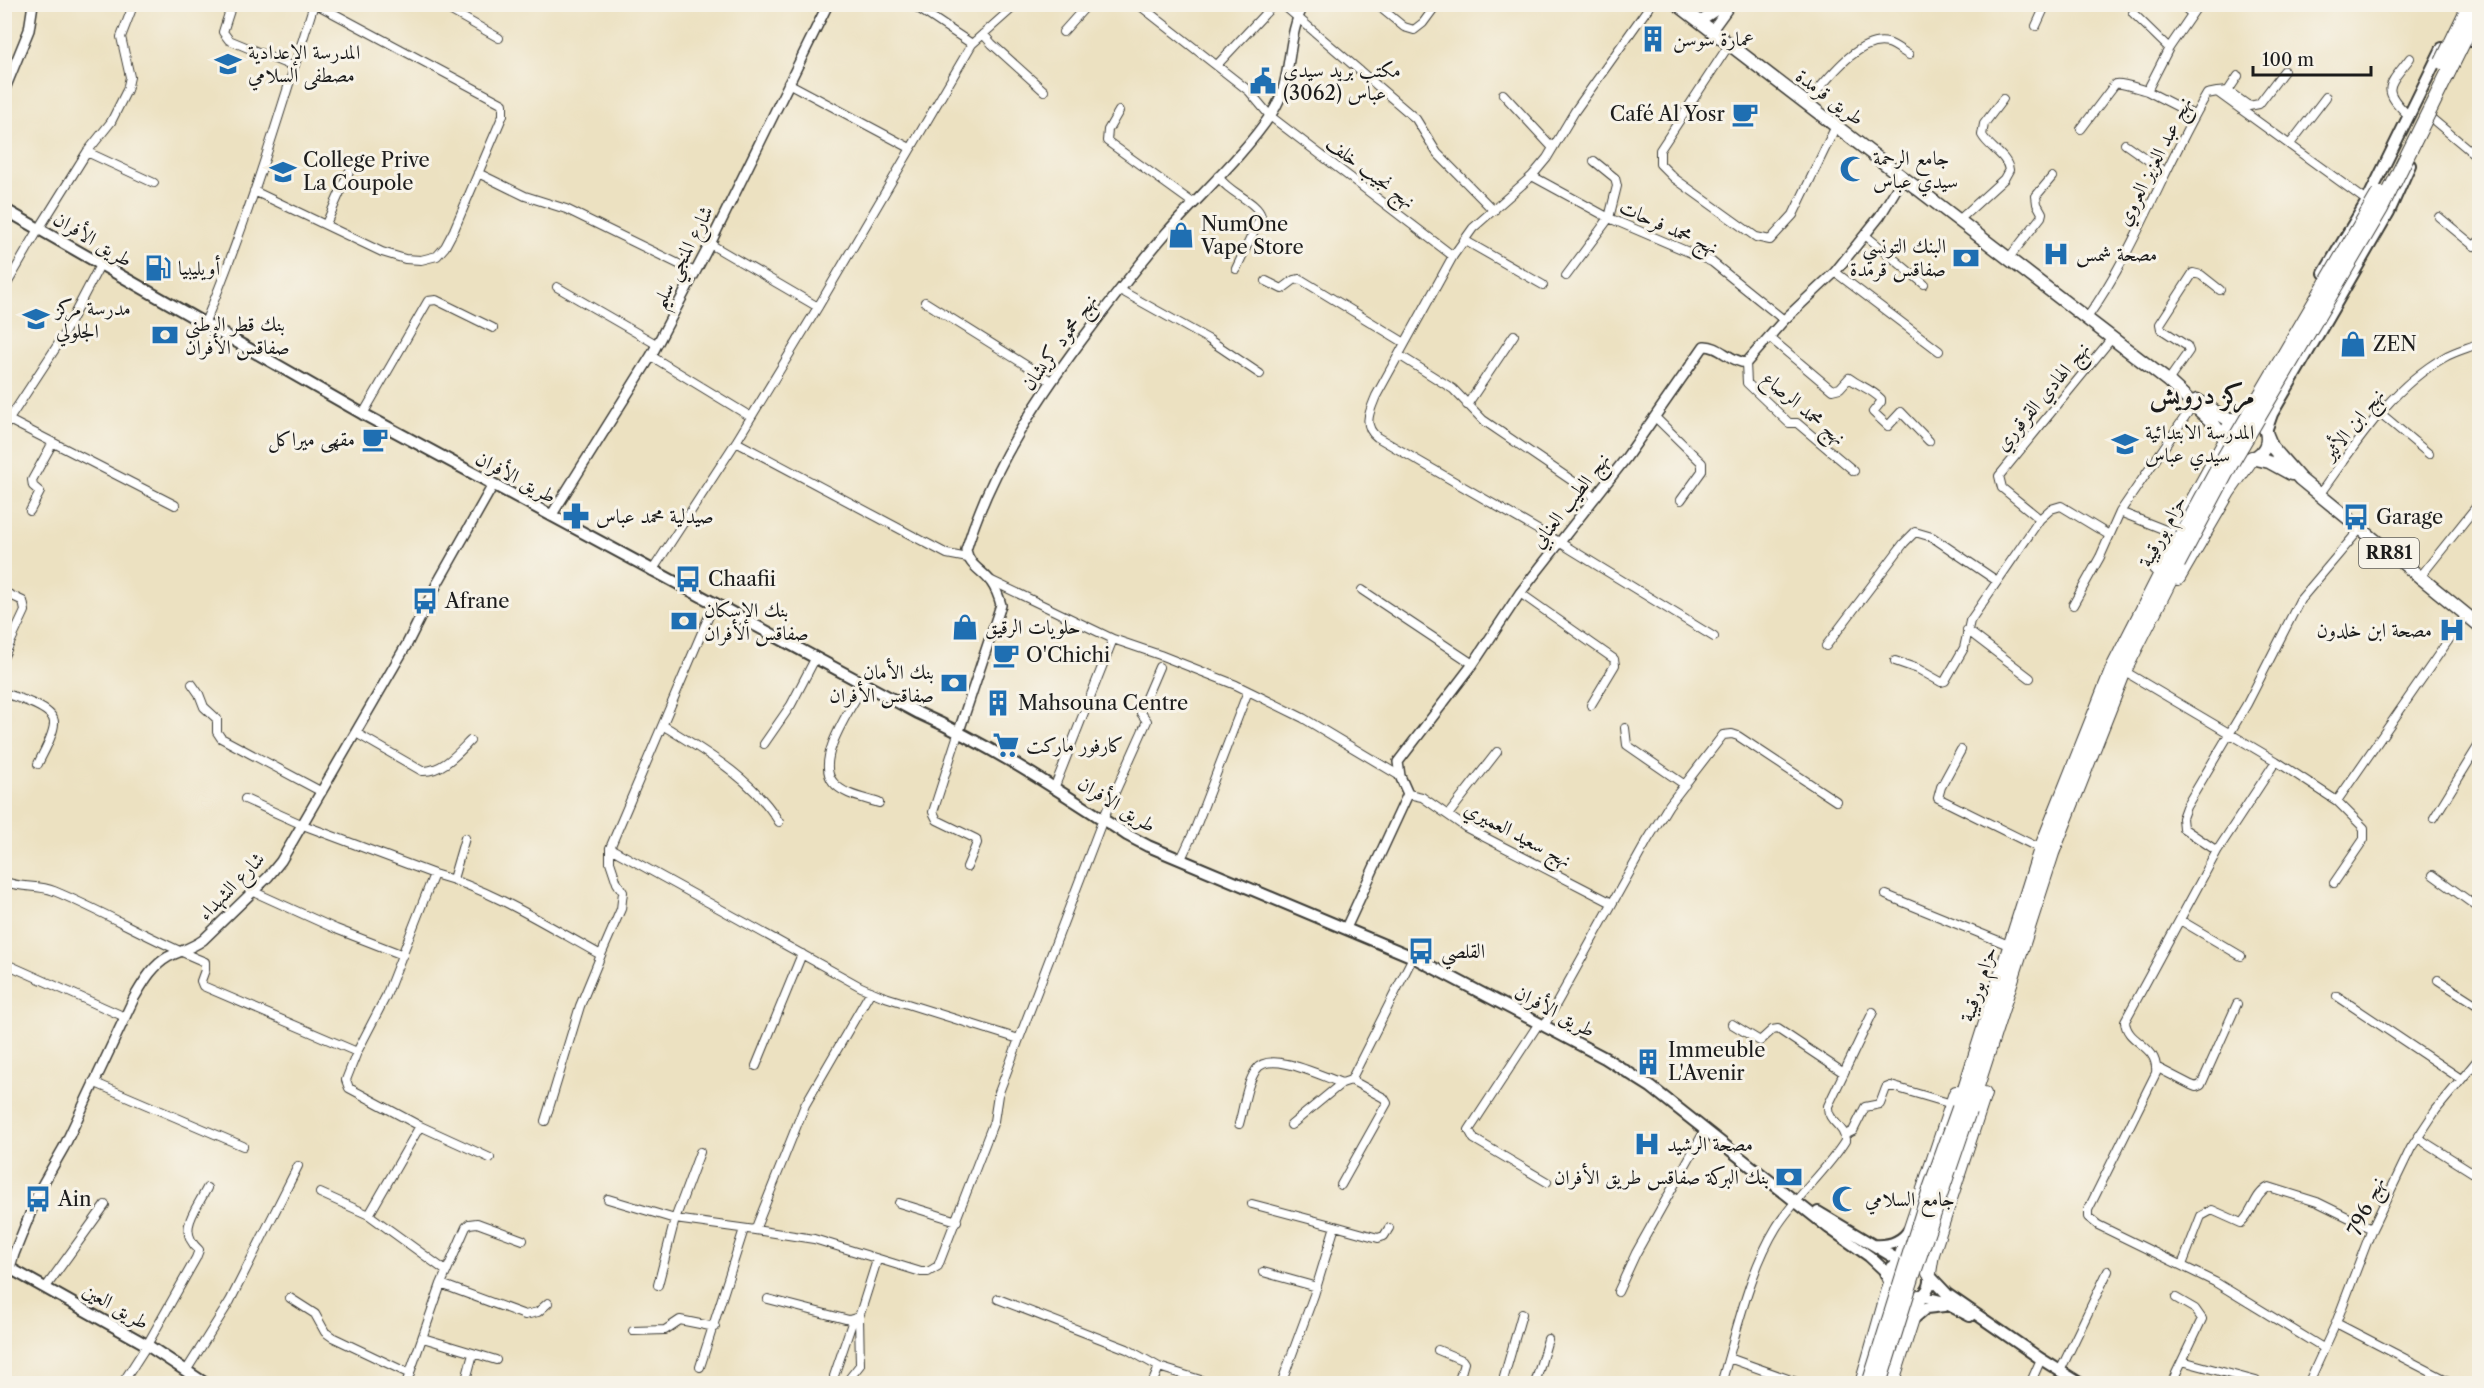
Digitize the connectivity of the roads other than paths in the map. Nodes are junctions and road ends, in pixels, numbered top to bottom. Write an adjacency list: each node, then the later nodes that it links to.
1 (33, 4): 48 (street)
2 (232, 4): 44 (street)
3 (315, 4): 44 (street); 73 (street)
4 (439, 4): 37 (street)
5 (828, 4): 47 (street, شارع المنجي سليم)
6 (912, 4): 38 (street)
7 (1017, 4): 35 (street)
8 (1088, 4): 34 (street)
9 (1138, 4): 43 (street, نهج نجيب خلف)
10 (1274, 4): 43 (street)
11 (1282, 4): 28 (street)
12 (1304, 4): 28 (street, نهج محمود كريشان)
13 (1376, 4): 14 (street)
14 (1437, 4)
15 (1651, 4): 67 (street)
16 (1677, 4): 29 (main road, طريق قرمدة / RR81)
17 (1726, 4): 29 (street)
18 (1731, 4): 33 (street)
19 (2046, 4): 31 (street)
20 (2181, 4): 27 (street)
21 (2199, 4): 27 (street)
22 (2463, 4): 32 (main road)
23 (2470, 4): 160 (highway, حزام بورقيبة, bridge)
24 (2480, 8): 160 (highway, حزام بورقيبة, bridge)
25 (131, 11): 68 (street)
26 (2133, 13): 40 (street)
27 (2192, 14): 40 (street)
28 (1297, 18): 60 (street, نهج محمود كريشان); 83 (street)
29 (1700, 21): 33 (main road, طريق قرمدة / RR81)
30 (2480, 24): 36 (main road)
31 (2036, 26)
32 (2453, 26): 36 (main road); 59 (main road)
33 (1712, 30): 39 (main road, طريق قرمدة / RR81)
34 (1063, 32)
35 (983, 34): 38 (street); 49 (street)
36 (2473, 37): 61 (main road)
37 (499, 38)
38 (972, 44): 66 (street)
39 (1729, 45): 56 (main road, طريق قرمدة / RR81); 62 (street)
40 (2169, 48): 50 (street)
41 (1908, 55): 56 (street)
42 (2410, 58): 59 (street)
43 (1217, 64): 60 (street, نهج نجيب خلف)
44 (294, 67): 79 (street)
45 (2284, 70): 52 (street)
46 (2238, 76): 52 (street)
47 (788, 83): 66 (street); 92 (street, شارع المنجي سليم)
48 (4, 90)
49 (1044, 91)
50 (2147, 91): 58 (street); 63 (street)
51 (2217, 92): 52 (street); 58 (street, نهج عبد العزيز العروي); 65 (street, نهج عبد العزيز العروي)
52 (2228, 92)
53 (1503, 94): 67 (street)
54 (2326, 97): 65 (street)
55 (2003, 99): 86 (street)
56 (1806, 104): 62 (main road, طريق قرمدة / RR81)
57 (1119, 111): 81 (street)
58 (2194, 115): 72 (street, نهج عبد العزيز العروي)
59 (2408, 115): 80 (main road)
60 (1270, 116): 74 (street, نهج محمود كريشان); 94 (street, نهج نجيب خلف)
61 (2431, 118): 69 (street); 96 (main road)
62 (1836, 126): 77 (main road, طريق قرمدة / RR81)
63 (2081, 129)
64 (2125, 144): 72 (street)
65 (2290, 144): 80 (street, نهج عبد العزيز العروي)
66 (910, 148): 110 (street)
67 (1553, 148): 75 (street)
68 (87, 152): 78 (street); 88 (street)
69 (2480, 159)
70 (1594, 161): 85 (street)
71 (349, 172): 87 (street)
72 (2165, 172): 111 (street, نهج عبد العزيز العروي)
73 (478, 173): 87 (street); 99 (street)
74 (1218, 176): 81 (street, نهج محمود كريشان); 98 (street)
75 (1532, 176): 83 (street); 85 (street, نهج محمد فرحات)
76 (2052, 177): 95 (street)
77 (1903, 178): 86 (main road, طريق قرمدة / RR81); 89 (street)
78 (154, 183)
79 (254, 191): 87 (street); 113 (street)
80 (2367, 201): 93 (main road)
81 (1193, 203): 107 (street, نهج محمود كريشان)
82 (4, 209): 88 (main road, طريق الأفران)
83 (1494, 211): 90 (street)
84 (2439, 217): 91 (street)
85 (1609, 218): 101 (street); 112 (street, نهج محمد فرحات)
86 (1959, 220): 95 (main road, طريق قرمدة / RR81)
87 (326, 224)
88 (39, 228): 97 (main road, طريق الأفران); 106 (street)
89 (1865, 235): 100 (street); 103 (street)
90 (1464, 240): 94 (street); 104 (street)
91 (2480, 240)
92 (710, 244): 99 (street, شارع المنجي سليم); 110 (street)
93 (2338, 249): 96 (main road); 134 (main road)
94 (1453, 256): 118 (street)
95 (2008, 259): 111 (main road, طريق قرمدة / RR81)
96 (2359, 264): 136 (main road)
97 (100, 265): 113 (main road, طريق الأفران); 135 (street)
98 (1236, 269)
99 (695, 272): 120 (street, شارع المنجي سليم)
100 (1835, 272): 112 (street); 121 (street)
101 (1566, 276)
102 (1266, 281): 118 (street)
103 (1924, 284)
104 (1543, 285)
105 (557, 286): 120 (street)
106 (4, 290)
107 (1120, 290): 125 (street); 126 (street, نهج محمود كريشان)
108 (2220, 290): 127 (street)
109 (925, 302): 126 (street)
110 (818, 307): 132 (street)
111 (2087, 318): 117 (main road, طريق قرمدة / RR81)
112 (1784, 320): 116 (street)
113 (204, 325): 131 (main road, طريق الأفران)
114 (492, 328): 131 (street)
115 (1514, 335): 129 (street)
116 (1769, 337): 124 (street); 138 (street)
117 (2112, 338): 127 (main road, طريق قرمدة / RR81); 154 (street, نهج الهادي القرقوري)
118 (1405, 343): 122 (street)
119 (2480, 343): 130 (street, نهج ابن الأثير)
120 (656, 344): 123 (street, شارع المنجي سليم)
121 (1939, 351)
122 (1399, 355): 129 (street); 158 (street)
123 (651, 356): 132 (street); 153 (street, شارع المنجي سليم)
124 (1746, 363): 133 (street, نهج الطيب العنابي); 143 (street, نهج محمد الرصاع)
125 (1260, 374)
126 (1051, 381): 159 (street, نهج محمود كريشان)
127 (2168, 381): 128 (main road, طريق قرمدة / RR81)
128 (2190, 401): 134 (main road, طريق قرمدة / RR81); 137 (main road, طريق قرمدة / RR81); 152 (street)
129 (1467, 405): 147 (street)
130 (2379, 412): 141 (street); 146 (street, نهج ابن الأثير)
131 (363, 414): 145 (main road, طريق الأفران)
132 (751, 417): 139 (street)
133 (1656, 417): 147 (street, نهج الطيب العنابي); 148 (street)
134 (2240, 418): 136 (main road, RR81); 137 (main road)
135 (7, 424): 140 (street)
136 (2266, 433): 142 (main road); 144 (main road, RR81)
137 (2226, 440): 142 (main road, RR81); 156 (highway)
138 (1929, 441)
139 (736, 442): 159 (street); 161 (street)
140 (52, 444): 150 (street); 151 (street)
141 (2429, 454)
142 (2252, 458): 144 (main road, RR81); 172 (highway)
143 (1854, 471)
144 (2300, 479): 146 (main road, RR81)
145 (493, 485): 153 (main road, طريق الأفران); 192 (street, شارع الشهداء)
146 (2319, 495): 155 (main road, RR81)
147 (1596, 497): 158 (street, نهج الطيب العنابي)
148 (1681, 500)
149 (2480, 502): 162 (street)
150 (175, 505)
151 (30, 511)
152 (2120, 512): 156 (street); 157 (street)
153 (551, 516): 161 (main road, طريق الأفران)
154 (2040, 519): 157 (street); 164 (street)
155 (2360, 530): 162 (main road, RR81); 193 (street)
156 (2173, 533): 172 (highway)
157 (2109, 535): 169 (street)
158 (1559, 542): 167 (street, نهج الطيب العنابي); 174 (street)
159 (968, 558): 163 (street)
160 (2173, 562): 172 (highway, حزام بورقيبة)
161 (652, 571): 168 (main road, طريق الأفران)
162 (2420, 577): 170 (main road, RR81)
163 (990, 580): 175 (street); 191 (street)
164 (1997, 581): 173 (street); 176 (street)
165 (1362, 590): 180 (street)
166 (4, 592): 177 (street)
167 (1520, 593): 180 (street, نهج الطيب العنابي); 188 (street)
168 (714, 604): 178 (main road, طريق الأفران); 189 (street)
169 (2073, 605)
170 (2466, 615): 171 (main road, RR81); 208 (street)
171 (2480, 626)
172 (2139, 629): 182 (highway, حزام بورقيبة); 217 (highway, حزام بورقيبة)
173 (1967, 630): 179 (street); 183 (street)
174 (1714, 637)
175 (1113, 639): 186 (street); 203 (street)
176 (1826, 646)
177 (4, 656)
178 (816, 657): 185 (main road, طريق الأفران); 196 (street)
179 (1895, 661)
180 (1473, 664): 201 (street, نهج الطيب العنابي)
181 (1159, 668): 212 (street)
182 (2124, 671): 193 (street); 238 (highway, حزام بورقيبة)
183 (2030, 678)
184 (192, 684): 204 (street)
185 (864, 684): 191 (main road, طريق الأفران); 209 (street)
186 (1248, 692): 201 (street); 219 (street)
187 (4, 693): 200 (street)
188 (1591, 705)
189 (664, 726): 213 (street); 216 (street)
190 (1625, 728): 202 (street)
191 (959, 731): 203 (main road, طريق الأفران); 220 (street)
192 (356, 733): 194 (street); 204 (street, شارع الشهداء)
193 (2230, 735): 199 (street); 218 (street)
194 (470, 741)
195 (2480, 743): 211 (street)
196 (764, 744)
197 (1961, 750): 217 (street)
198 (1497, 752): 210 (street)
199 (2276, 761): 208 (street); 218 (street)
200 (38, 764)
201 (1400, 776): 205 (street)
202 (1685, 785): 207 (street); 228 (street)
203 (1055, 786): 212 (main road, طريق الأفران)
204 (322, 792): 214 (street, شارع الشهداء)
205 (1408, 794): 210 (street, نهج سعيد العميري); 231 (street)
206 (245, 799): 214 (street)
207 (1836, 801)
208 (2337, 801): 225 (street)
209 (879, 804)
210 (1448, 815): 228 (street, نهج سعيد العميري)
211 (2434, 818)
212 (1103, 819): 219 (main road, طريق الأفران); 249 (street)
213 (779, 822)
214 (303, 825): 221 (street); 226 (street, شارع الشهداء)
215 (465, 838): 223 (street)
216 (610, 848): 233 (street); 235 (street)
217 (2041, 849): 238 (highway, حزام بورقيبة)
218 (2217, 851): 230 (street)
219 (1181, 859): 231 (main road, طريق الأفران)
220 (967, 867)
221 (434, 874): 223 (street); 234 (street)
222 (2433, 875): 229 (street)
223 (453, 879): 235 (street)
224 (4, 881): 232 (street)
225 (2334, 883)
226 (252, 891): 232 (street, شارع الشهداء); 234 (street)
227 (1886, 895): 238 (street)
228 (1612, 903): 247 (street)
229 (2480, 909)
230 (2180, 920): 236 (street); 253 (street)
231 (1346, 928): 237 (main road, طريق الأفران)
232 (180, 952): 246 (street, شارع الشهداء); 250 (street)
233 (802, 954): 241 (street); 252 (street)
234 (403, 955): 250 (street)
235 (602, 955): 260 (street)
236 (2241, 956)
237 (1413, 957): 247 (main road, طريق الأفران); 256 (street)
238 (2012, 957): 259 (highway, حزام بورقيبة); 299 (highway)
239 (4, 963): 246 (street)
240 (2438, 980): 244 (street)
241 (871, 991): 249 (street); 289 (street)
242 (2337, 996): 255 (street)
243 (2237, 1004): 253 (street)
244 (2480, 1007)
245 (1873, 1012): 254 (street)
246 (125, 1017): 257 (street, شارع الشهداء)
247 (1542, 1024): 264 (main road, طريق الأفران); 272 (street)
248 (1732, 1024): 254 (street)
249 (1019, 1039): 283 (street)
250 (357, 1052): 263 (street)
251 (2480, 1057): 255 (street, نهج 796)
252 (756, 1066)
253 (2156, 1067): 294 (street)
254 (1844, 1073): 265 (street)
255 (2461, 1079): 266 (street, نهج 796)
256 (1352, 1080): 258 (street); 273 (street)
257 (93, 1082): 267 (street); 295 (street, شارع الشهداء)
258 (1342, 1083): 261 (street); 262 (street)
259 (1960, 1108): 265 (street); 285 (highway); 353 (highway, bridge); 354 (highway, bridge)
260 (545, 1121)
261 (1239, 1124)
262 (1291, 1125)
263 (420, 1126): 269 (street); 281 (street)
264 (1705, 1130): 277 (main road, طريق الأفران); 306 (street)
265 (1845, 1136): 277 (street)
266 (2418, 1138): 271 (street); 288 (street, نهج 796)
267 (243, 1146)
268 (700, 1152): 282 (street)
269 (490, 1158)
270 (298, 1166): 333 (street)
271 (2480, 1177)
272 (1547, 1182)
273 (1341, 1185)
274 (207, 1188): 323 (street)
275 (320, 1193): 281 (street)
276 (608, 1199): 282 (street)
277 (1798, 1201): 291 (main road, طريق الأفران); 300 (main road, طريق الأفران); 327 (street)
278 (898, 1203): 283 (street)
279 (1252, 1204): 284 (street)
280 (105, 1205): 303 (street)
281 (369, 1215): 296 (street)
282 (675, 1219): 287 (street); 302 (street)
283 (957, 1221): 292 (street)
284 (1335, 1226): 286 (street); 304 (street)
285 (1910, 1227): 291 (main road); 293 (highway)
286 (1389, 1228)
287 (744, 1229): 289 (street); 318 (street)
288 (2372, 1229): 294 (street); 317 (street, نهج 796)
289 (755, 1230): 292 (street)
290 (523, 1240): 296 (street)
291 (1870, 1245): 293 (main road, طريق الأفران)
292 (877, 1260): 315 (street)
293 (1900, 1261): 299 (main road); 300 (main road)
294 (2182, 1265): 324 (street)
295 (8, 1267): 303 (main road, طريق العين); 305 (street, شارع الشهداء)
296 (446, 1271): 301 (street)
297 (2108, 1271): 334 (street)
298 (1263, 1272): 304 (street)
299 (1930, 1274): 307 (main road); 319 (main road)
300 (1889, 1283): 307 (main road); 352 (highway)
301 (441, 1284): 312 (street); 321 (street)
302 (658, 1285)
303 (46, 1287): 323 (main road, طريق العين)
304 (1317, 1287): 346 (street)
305 (4, 1288)
306 (1618, 1292)
307 (1920, 1297): 313 (main road); 316 (highway)
308 (290, 1298): 335 (street)
309 (2176, 1298): 330 (street)
310 (768, 1299): 315 (street)
311 (998, 1299): 332 (street)
312 (548, 1303)
313 (1951, 1306): 316 (main road); 319 (main road)
314 (1522, 1314): 348 (street)
315 (856, 1319): 336 (street); 343 (street)
316 (1911, 1322): 355 (highway)
317 (2336, 1323): 324 (street, نهج 796); 360 (street)
318 (715, 1327): 320 (street); 331 (street)
319 (1994, 1327): 328 (main road)
320 (633, 1331)
321 (423, 1338): 326 (street); 335 (street)
322 (1548, 1339): 349 (street)
323 (147, 1345): 333 (main road, طريق العين); 339 (street)
324 (2323, 1348): 359 (street, نهج 796)
325 (1438, 1350): 347 (street)
326 (473, 1354): 329 (street); 342 (street)
327 (1729, 1358): 350 (street); 351 (street)
328 (2041, 1359): 334 (main road); 356 (street)
329 (496, 1360)
330 (2182, 1361): 338 (street); 358 (street)
331 (700, 1367)
332 (1159, 1367): 344 (street); 345 (street)
333 (186, 1371): 340 (main road, طريق العين)
334 (2060, 1371): 357 (main road)
335 (410, 1374): 341 (street)
336 (834, 1376)
337 (2480, 1377): 361 (street)
338 (2256, 1381)
339 (122, 1383)
340 (206, 1383)
341 (406, 1383)
342 (468, 1383)
343 (845, 1383)
344 (1152, 1383)
345 (1213, 1383)
346 (1281, 1383)
347 (1458, 1383)
348 (1502, 1383)
349 (1535, 1383)
350 (1722, 1383)
351 (1802, 1383)
352 (1862, 1383)
353 (1869, 1383)
354 (1879, 1383)
355 (1891, 1383)
356 (2030, 1383)
357 (2081, 1383)
358 (2171, 1383)
359 (2308, 1383)
360 (2454, 1383)
361 (2476, 1383)

